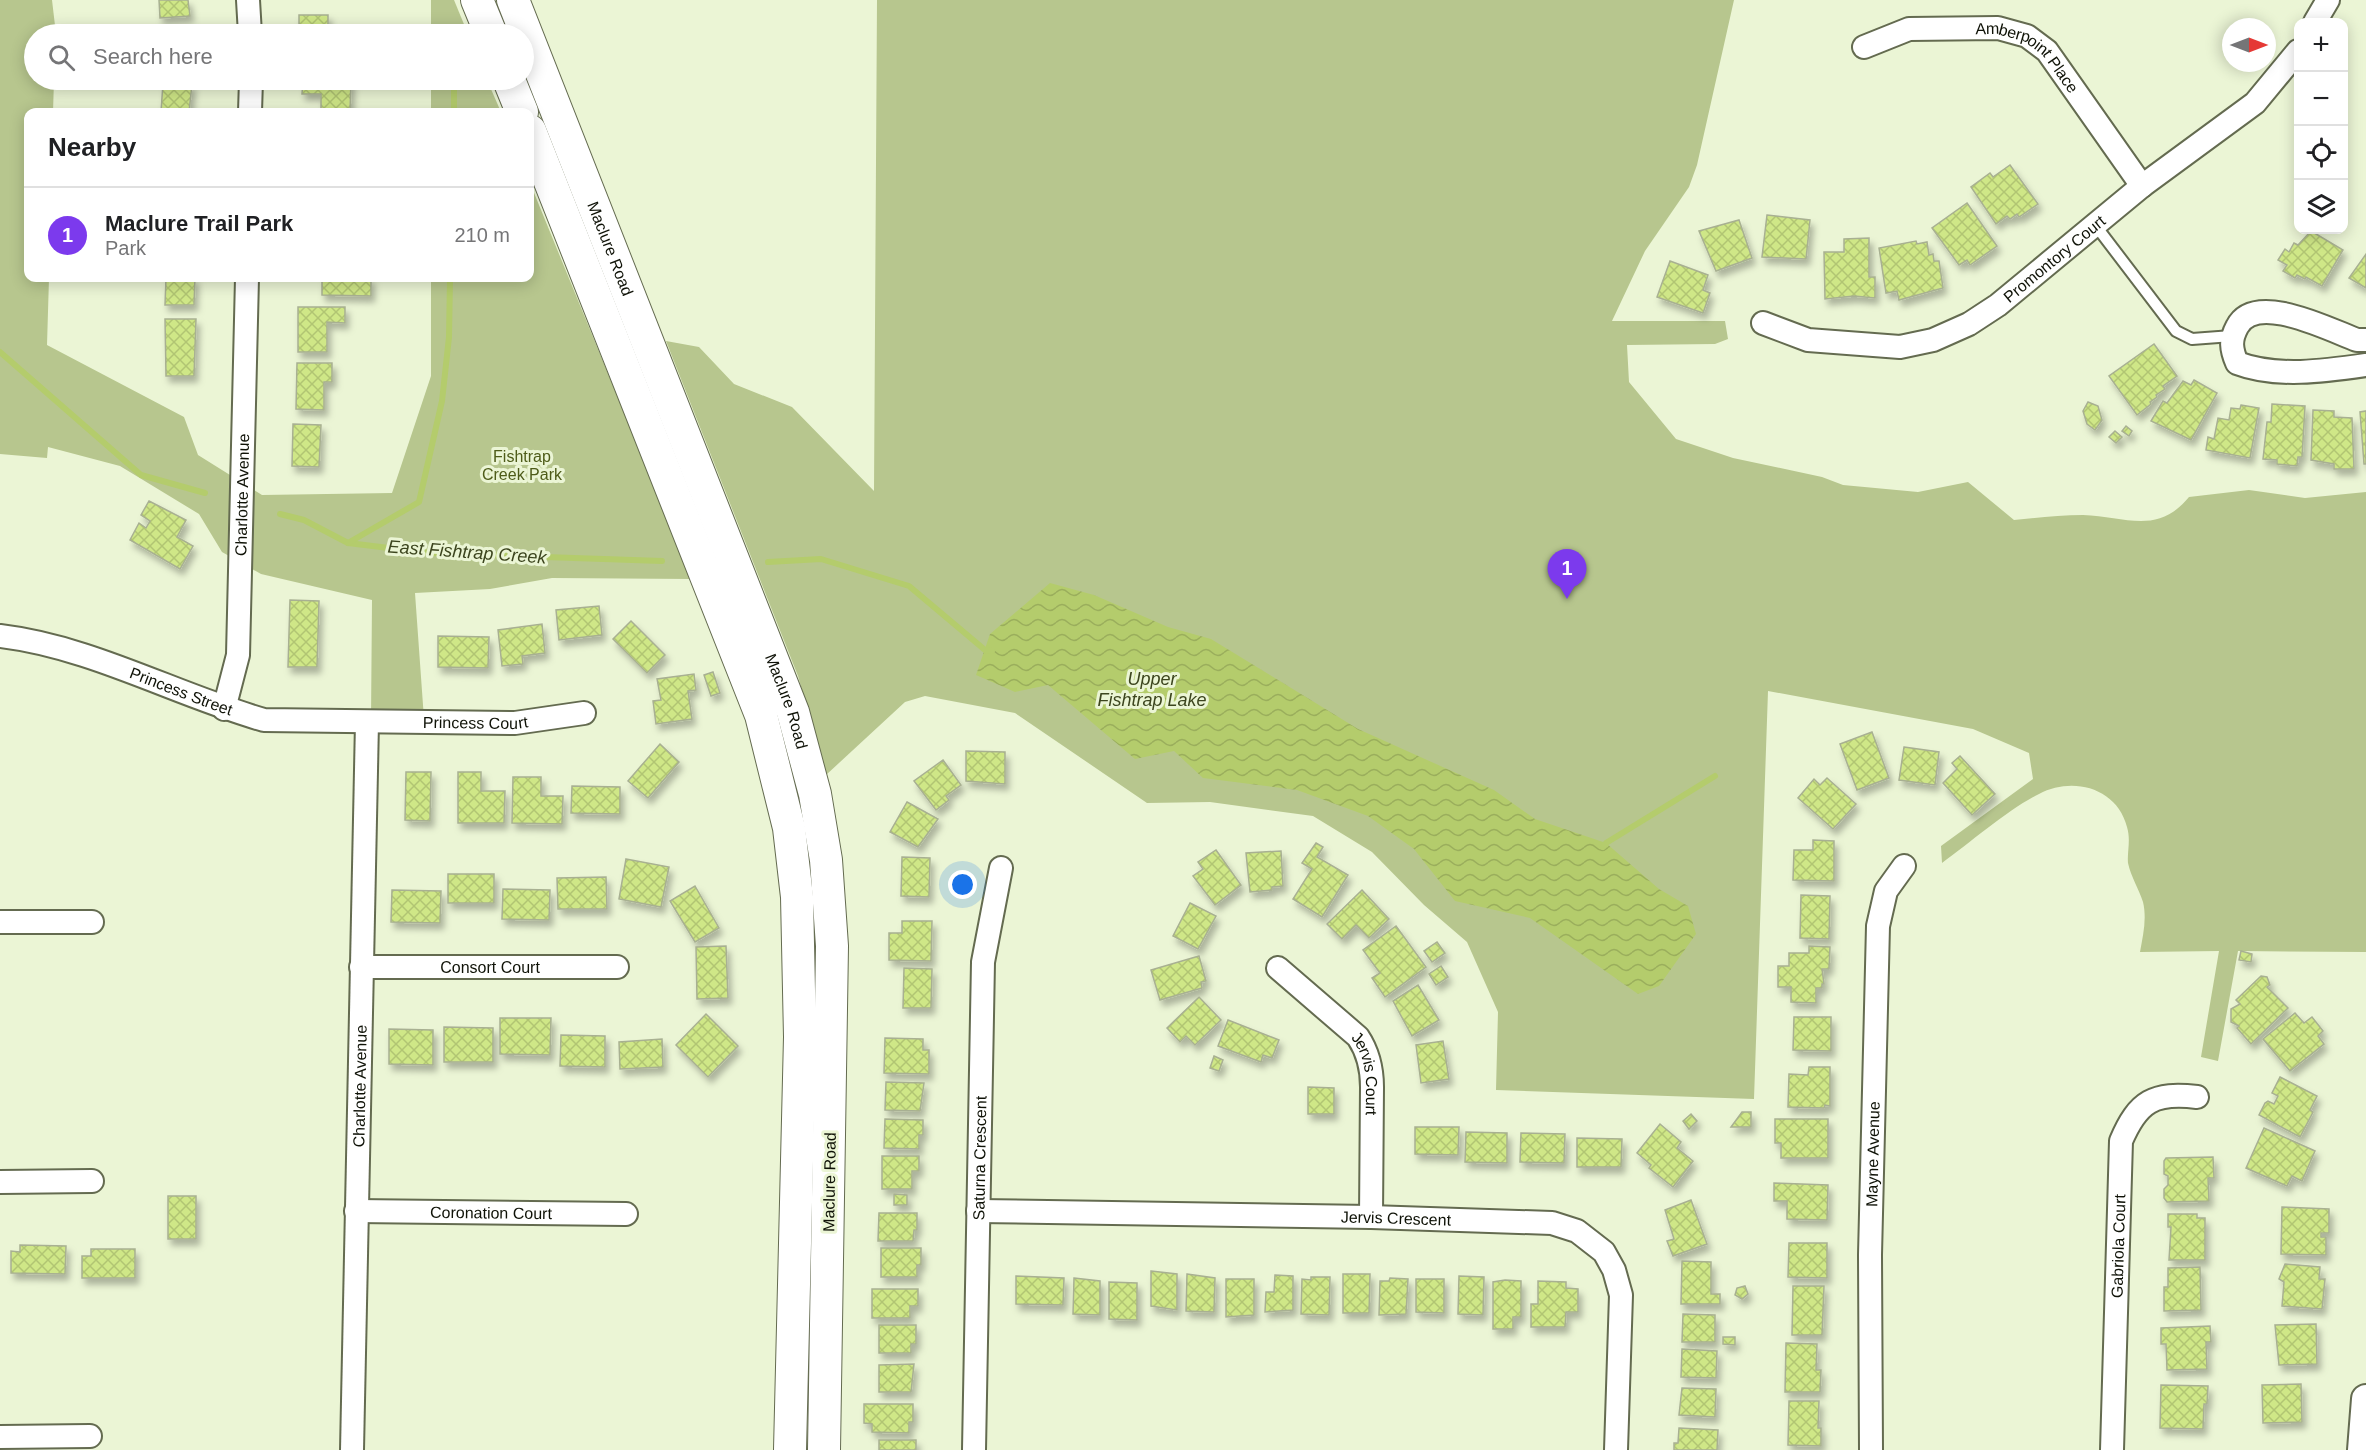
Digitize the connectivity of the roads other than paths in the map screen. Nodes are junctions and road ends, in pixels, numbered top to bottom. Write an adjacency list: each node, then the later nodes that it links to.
1 (248, 0): 6 (street)
2 (477, 0): 7 (main road)
3 (513, 0): 8 (main road, Maclure Road)
4 (2328, 0): 5 (street)
5 (2317, 18)
6 (249, 24)
7 (487, 24)
8 (522, 24)
9 (1864, 47): 17 (street, Amberpoint Place)
10 (534, 53): 47 (main road, Maclure Road)
11 (2294, 56): 17 (street, Promontory Court)
12 (251, 90): 14 (street)
13 (513, 90): 15 (main road)
14 (250, 108)
15 (520, 108)
16 (534, 141): 46 (main road, Maclure Road)
17 (2142, 186): 18 (street, Promontory Court)
18 (2096, 226): 20 (street, Promontory Court); 21 (lane)
19 (247, 282): 25 (street, Charlotte Avenue)
20 (1763, 323)
21 (2232, 336): 22 (street); 23 (street)
22 (2366, 339)
23 (2366, 365)
24 (0, 636): 25 (street, Princess Street)
25 (224, 709): 27 (street, Princess Street)
26 (584, 712): 27 (street, Princess Court)
27 (367, 722): 32 (street, Charlotte Avenue)
28 (1904, 866): 50 (street, Mayne Avenue)
29 (1001, 867): 39 (street, Saturna Crescent)
30 (0, 921): 31 (street)
31 (92, 922)
32 (361, 967): 33 (street, Consort Court); 38 (street, Charlotte Avenue)
33 (617, 967)
34 (1278, 968): 41 (street, Jervis Court)
35 (2197, 1096): 51 (street, Gabriola Court)
36 (92, 1181): 37 (street)
37 (0, 1182)
38 (356, 1211): 40 (street, Coronation Court); 45 (street, Charlotte Avenue)
39 (978, 1211): 41 (street, Jervis Crescent); 48 (street, Saturna Crescent)
40 (626, 1214)
41 (1371, 1217): 49 (street, Jervis Crescent)
42 (2366, 1398): 52 (street)
43 (90, 1436): 44 (street)
44 (0, 1437)
45 (352, 1450)
46 (790, 1450)
47 (824, 1450)
48 (974, 1450)
49 (1616, 1450)
50 (1871, 1450)
51 (2112, 1450)
52 (2362, 1450)

